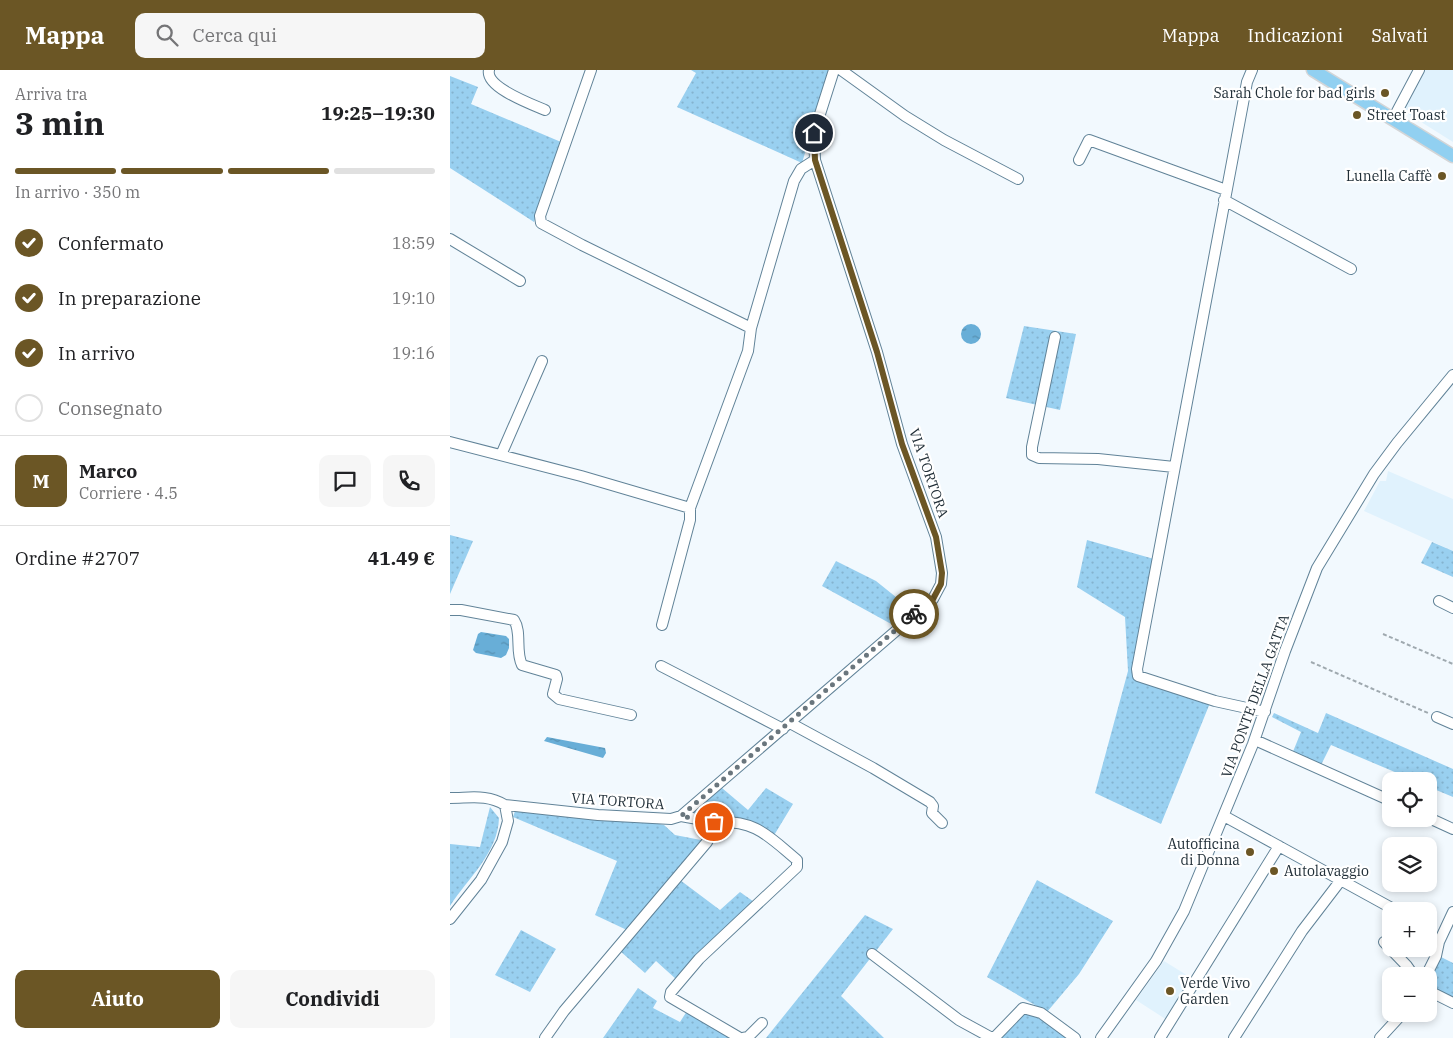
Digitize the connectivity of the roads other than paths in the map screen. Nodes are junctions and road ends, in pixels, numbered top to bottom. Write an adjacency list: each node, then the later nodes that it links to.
1 (489, 70): 8 (street)
2 (591, 70): 18 (street)
3 (834, 70): 11 (street, VIA TORTORA)
4 (841, 70): 13 (street)
5 (1252, 70): 14 (street)
6 (1313, 70): 9 (main road)
7 (1419, 70): 9 (street)
8 (545, 110)
9 (1393, 119): 10 (main road)
10 (1453, 156)
11 (815, 160): 18 (street); 35 (street, VIA TORTORA)
12 (1079, 160): 14 (street)
13 (1018, 179)
14 (1225, 195): 16 (street); 24 (street)
15 (450, 239): 17 (street)
16 (1351, 269)
17 (520, 281)
18 (751, 328): 25 (street)
19 (1056, 337): 24 (street)
20 (542, 361): 23 (street)
21 (1453, 375): 31 (street, VIA PONTE DELLA GATTA)
22 (450, 442): 23 (street)
23 (501, 456): 25 (street)
24 (1174, 467): 31 (street)
25 (690, 508): 29 (street)
26 (1439, 601): 27 (street)
27 (1453, 608)
28 (450, 610): 32 (street)
29 (662, 625)
30 (661, 666): 35 (street)
31 (1265, 712): 36 (street, VIA PONTE DELLA GATTA)
32 (631, 714)
33 (1437, 717): 34 (street)
34 (1453, 724)
35 (786, 726): 40 (street, VIA TORTORA); 44 (street)
36 (1254, 740): 37 (street); 41 (street, VIA PONTE DELLA GATTA)
37 (1382, 797)
38 (450, 798): 39 (street, VIA TORTORA)
39 (505, 805): 40 (street, VIA TORTORA); 50 (street)
40 (681, 816): 42 (street)
41 (1224, 816): 46 (street); 63 (street, VIA PONTE DELLA GATTA)
42 (714, 822): 60 (street); 61 (street)
43 (1437, 822): 45 (street)
44 (942, 823)
45 (1453, 829)
46 (1278, 846): 47 (street); 64 (street)
47 (1341, 880): 48 (street); 65 (street)
48 (1382, 903)
49 (1453, 912): 51 (street)
50 (450, 920)
51 (1438, 947): 55 (street)
52 (872, 954): 62 (street)
53 (1398, 957): 54 (street)
54 (1408, 967)
55 (1430, 967)
56 (1437, 995): 57 (street)
57 (1453, 1003)
58 (1395, 1022): 66 (street)
59 (762, 1024): 61 (street)
60 (545, 1038)
61 (742, 1038)
62 (1075, 1038)
63 (1101, 1038)
64 (1160, 1038)
65 (1234, 1038)
66 (1380, 1038)

